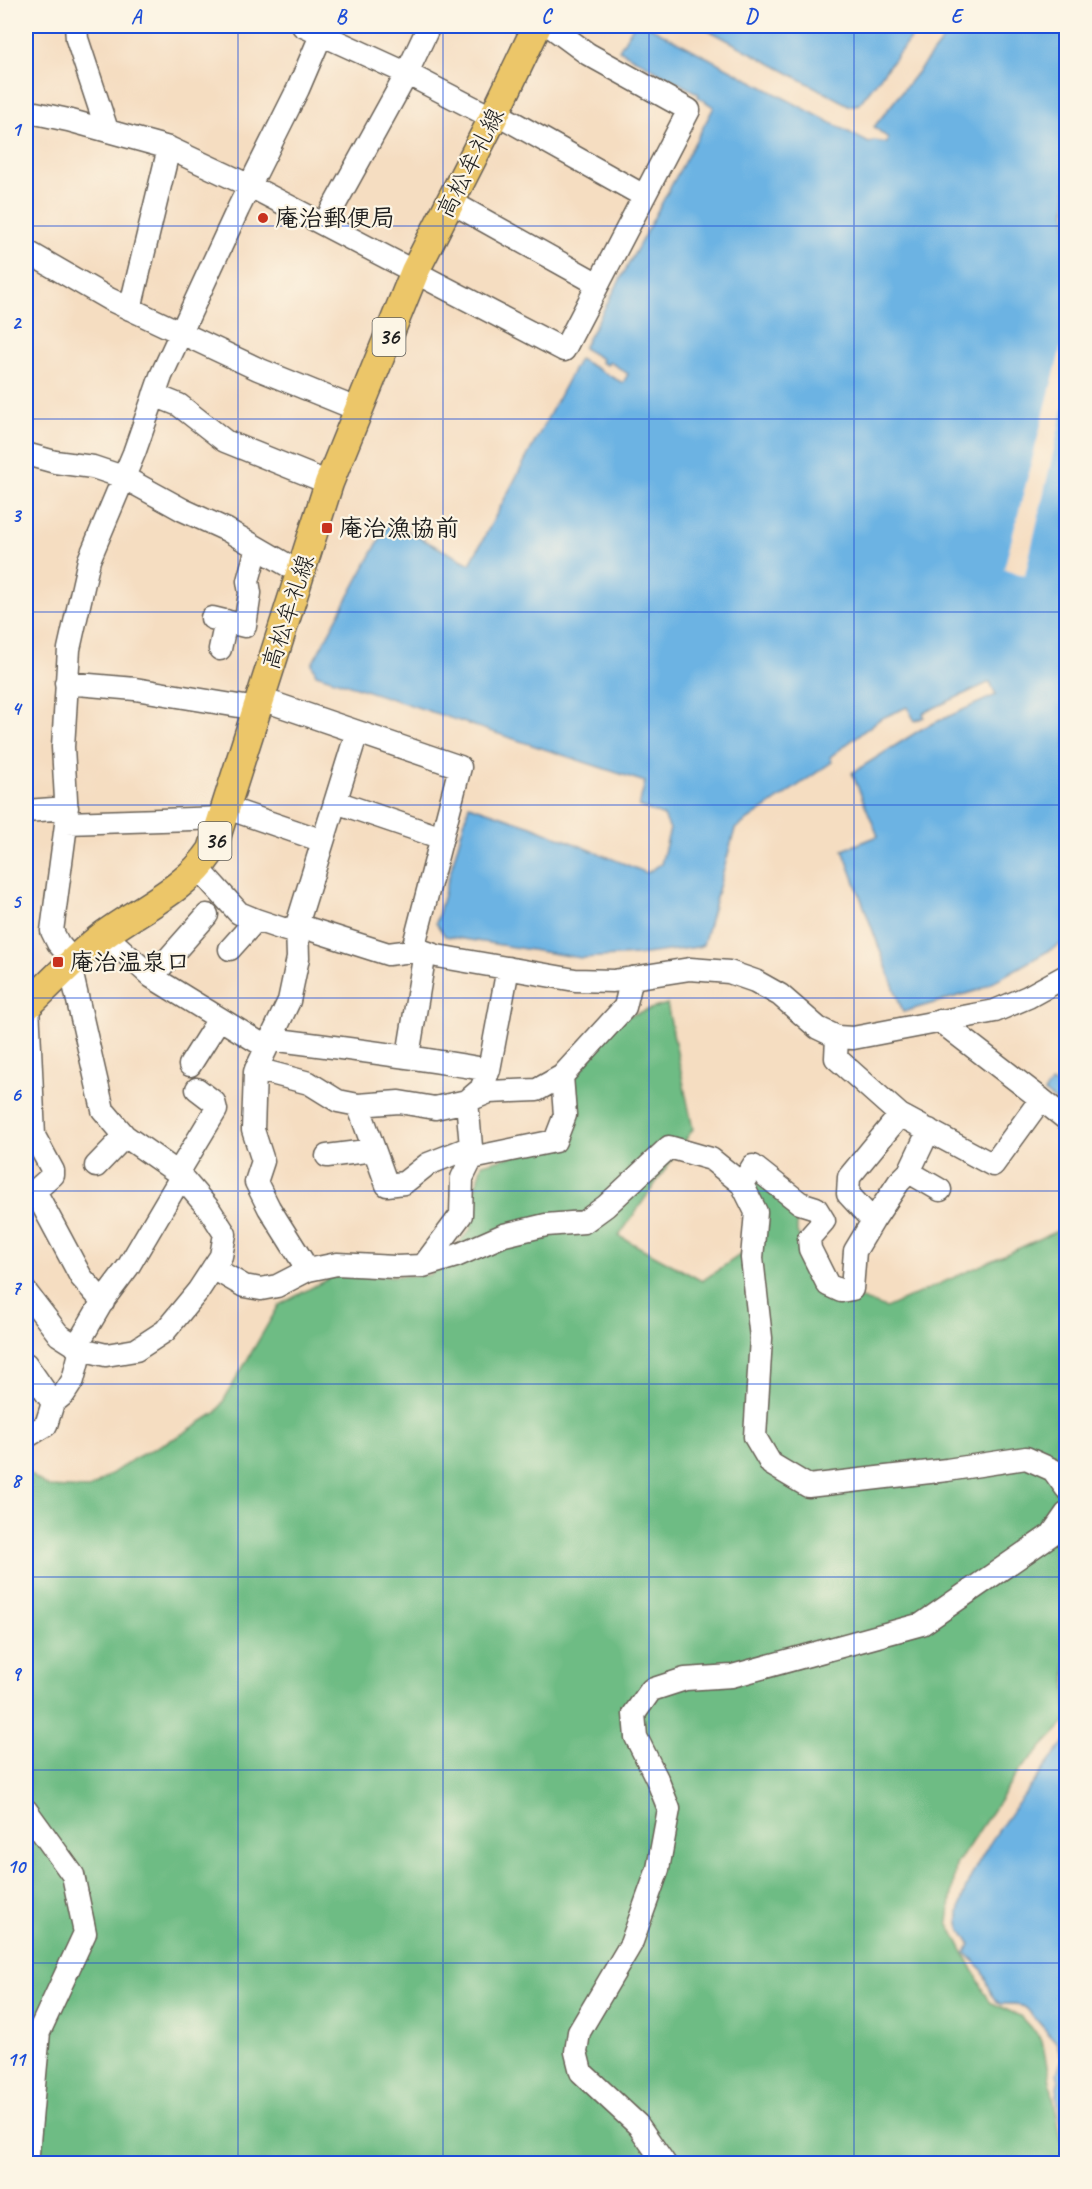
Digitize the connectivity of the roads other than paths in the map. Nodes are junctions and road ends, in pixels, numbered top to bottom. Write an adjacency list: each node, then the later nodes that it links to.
1 (76, 26): 9 (street)
2 (429, 26): 6 (street)
3 (537, 26): 8 (main road, 高松牟礼線 / 36)
4 (550, 26): 12 (street)
5 (317, 28): 6 (street); 11 (street)
6 (406, 73): 8 (street); 14 (street)
7 (26, 111): 9 (street)
8 (495, 115): 12 (street); 13 (main road, 高松牟礼線 / 36)
9 (107, 130): 10 (street)
10 (169, 147): 11 (street); 18 (street)
11 (250, 186): 14 (street); 19 (street)
12 (644, 196): 17 (street)
13 (451, 202): 16 (main road, 高松牟礼線 / 36); 17 (street)
14 (324, 224): 16 (street)
15 (26, 251): 18 (street)
16 (415, 271): 17 (street); 21 (main road, 高松牟礼線 / 36)
17 (598, 284)
18 (130, 309): 19 (street)
19 (181, 332): 20 (street); 21 (street)
20 (154, 395): 23 (street); 24 (street)
21 (360, 410): 24 (main road, 高松牟礼線 / 36)
22 (26, 454): 23 (street)
23 (123, 477): 25 (street); 28 (street)
24 (329, 483): 26 (main road, 高松牟礼線 / 36)
25 (257, 548): 26 (street); 27 (street)
26 (301, 573): 29 (main road, 高松牟礼線 / 36)
27 (220, 649)
28 (66, 683): 29 (street); 34 (street)
29 (259, 704): 30 (street); 33 (main road, 高松牟礼線 / 36)
30 (357, 732): 31 (street); 35 (street)
31 (336, 802): 35 (street); 36 (street)
32 (26, 811): 34 (street)
33 (225, 813): 34 (street); 36 (street); 37 (main road, 高松牟礼線 / 36)
34 (67, 816): 44 (street)
35 (442, 838): 43 (street)
36 (323, 842): 40 (street)
37 (199, 869): 39 (street); 41 (main road, 高松牟礼線 / 36)
38 (207, 915): 47 (street)
39 (256, 920): 40 (street); 42 (street)
40 (297, 925): 43 (street); 53 (street)
41 (105, 935): 44 (main road, 高松牟礼線 / 36); 47 (street)
42 (230, 949)
43 (423, 951): 45 (street); 54 (street)
44 (72, 964): 49 (main road, 高松牟礼線 / 36); 66 (street)
45 (508, 968): 48 (street); 57 (street)
46 (1066, 976): 51 (street)
47 (152, 977): 50 (street)
48 (632, 978): 52 (street); 58 (street)
49 (27, 1006): 80 (street)
50 (219, 1018): 53 (street); 55 (street)
51 (940, 1020): 52 (street); 60 (street)
52 (837, 1037): 63 (street)
53 (268, 1043): 54 (street); 56 (street)
54 (408, 1056): 57 (street)
55 (190, 1065)
56 (256, 1069): 62 (street); 78 (street)
57 (489, 1071): 61 (street)
58 (561, 1076): 61 (street); 68 (street)
59 (197, 1089): 72 (street)
60 (1041, 1099): 64 (street); 65 (street)
61 (467, 1101): 62 (street); 68 (street)
62 (358, 1105): 67 (street)
63 (900, 1115): 65 (street); 75 (street)
64 (1066, 1119)
65 (929, 1131): 71 (street)
66 (125, 1136): 70 (street); 72 (street)
67 (374, 1150): 68 (street); 69 (street)
68 (472, 1153): 76 (street)
69 (327, 1156)
70 (96, 1166)
71 (909, 1172): 74 (street); 75 (street)
72 (180, 1175): 77 (street); 80 (street)
73 (742, 1184): 75 (street); 76 (street); 85 (street)
74 (940, 1190)
75 (873, 1221)
76 (423, 1266): 78 (street)
77 (213, 1268): 78 (street); 81 (street)
78 (308, 1270)
79 (26, 1292): 81 (street)
80 (103, 1302): 81 (street)
81 (79, 1348): 83 (street)
82 (26, 1364): 83 (street)
83 (53, 1404): 84 (street)
84 (26, 1437)
85 (1066, 1488)
86 (1066, 1514): 90 (street)
87 (26, 1810): 88 (street)
88 (30, 2080): 89 (street)
89 (27, 2163)
90 (665, 2163)

